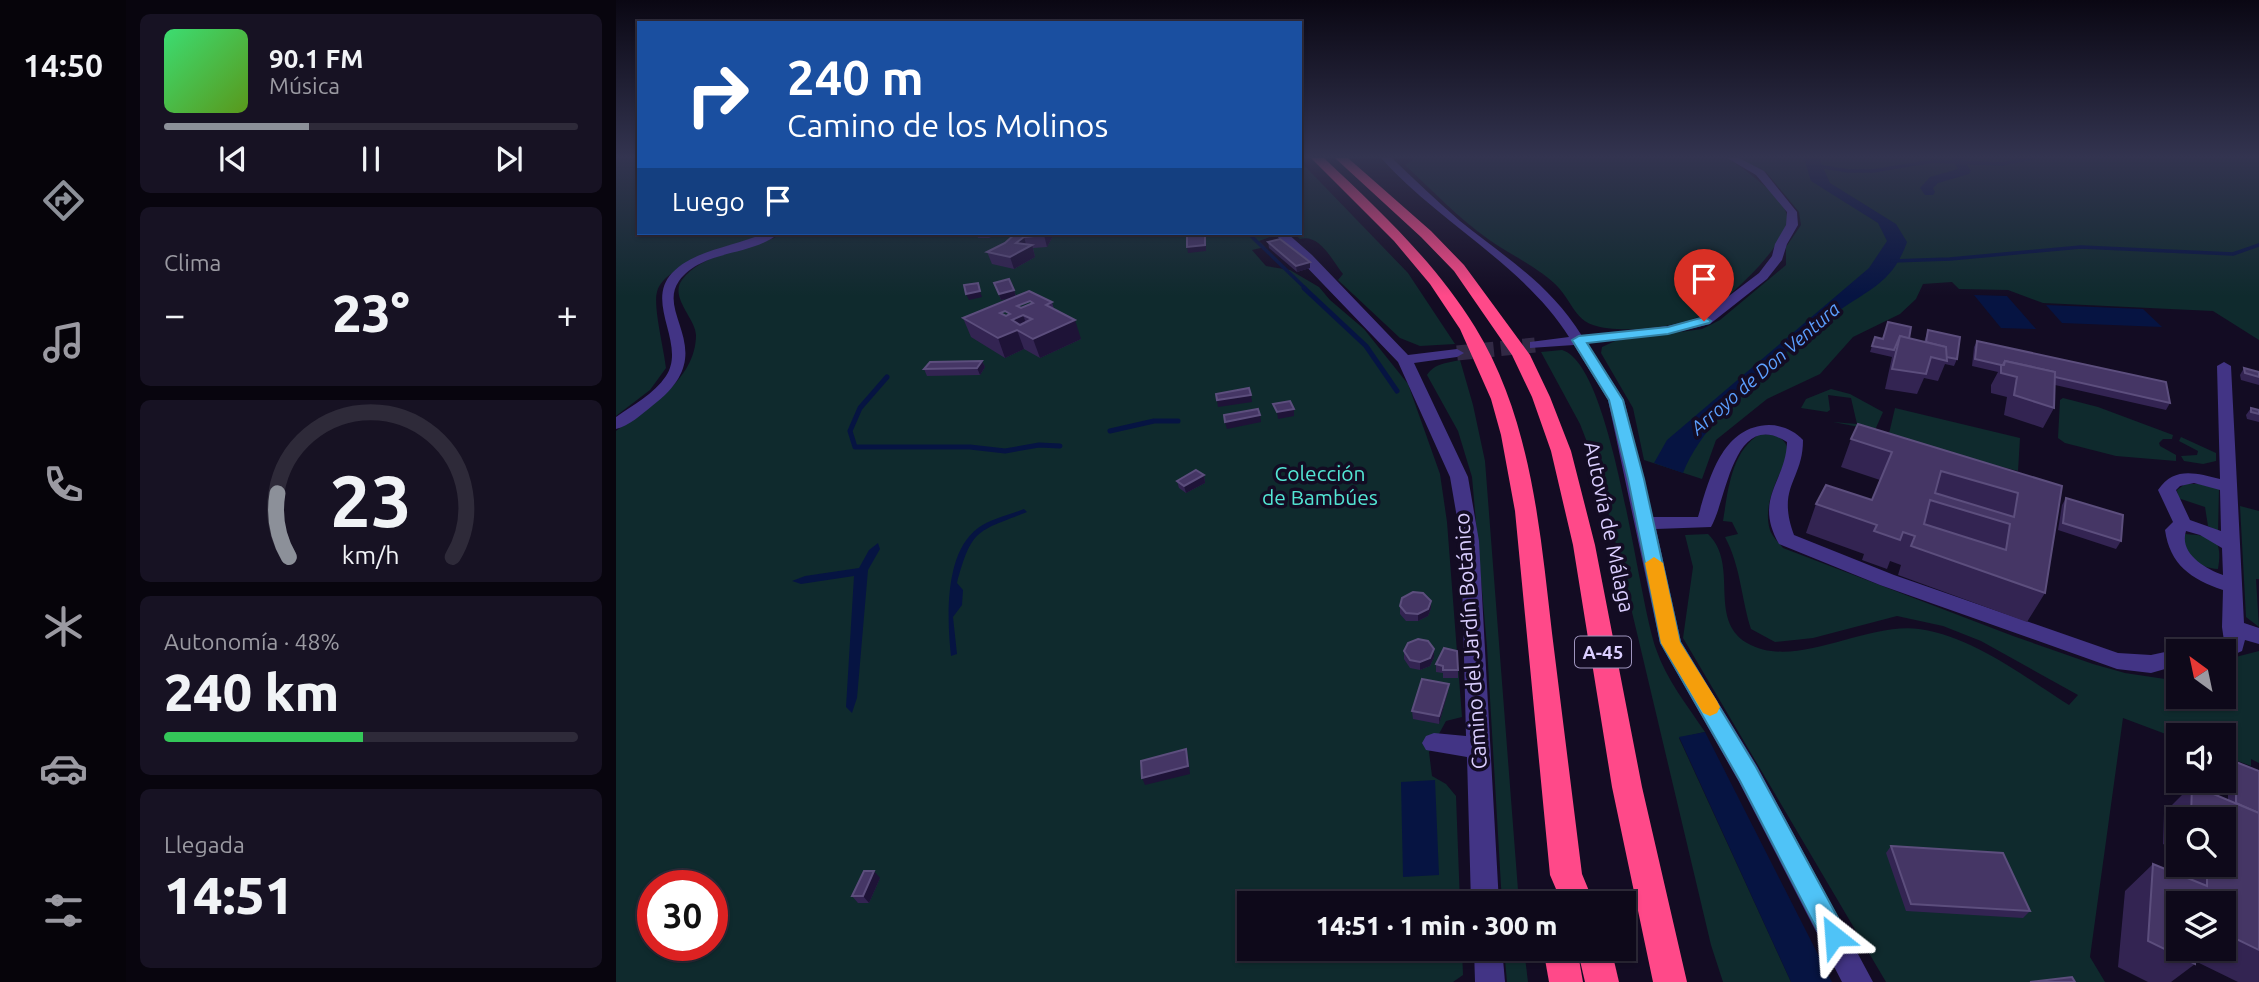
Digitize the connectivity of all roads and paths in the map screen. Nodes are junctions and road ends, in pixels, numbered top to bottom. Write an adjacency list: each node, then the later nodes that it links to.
1 (1365, 204): 25 (highway)
2 (1392, 204): 32 (highway, Autovía de Málaga / A-45)
3 (1435, 204): 7 (street)
4 (1785, 204): 7 (street)
5 (768, 235): 12 (street)
6 (1282, 235): 10 (street, Camino del Jardín Botánico)
7 (1579, 340): 8 (street); 14 (street)
8 (1535, 345)
9 (1457, 354): 10 (street)
10 (1405, 360): 23 (street, Camino del Jardín Botánico)
11 (2224, 366): 13 (street)
12 (616, 424)
13 (2228, 486): 15 (street); 16 (street)
14 (1645, 523): 21 (street); 33 (street)
15 (2183, 524): 16 (street); 17 (street)
16 (2230, 544): 17 (street)
17 (2231, 585): 18 (street)
18 (2232, 626): 19 (street); 20 (street)
19 (2259, 636)
20 (2234, 639)
21 (2166, 660)
22 (1434, 743): 23 (street)
23 (1479, 748): 24 (street, Camino del Jardín Botánico)
24 (1485, 891)
25 (1569, 891)
26 (1489, 961): 29 (street)
27 (1562, 961): 30 (highway)
28 (1597, 961): 31 (highway)
29 (1490, 982)
30 (1566, 982)
31 (1602, 982)
32 (1670, 982)
33 (1858, 982)

